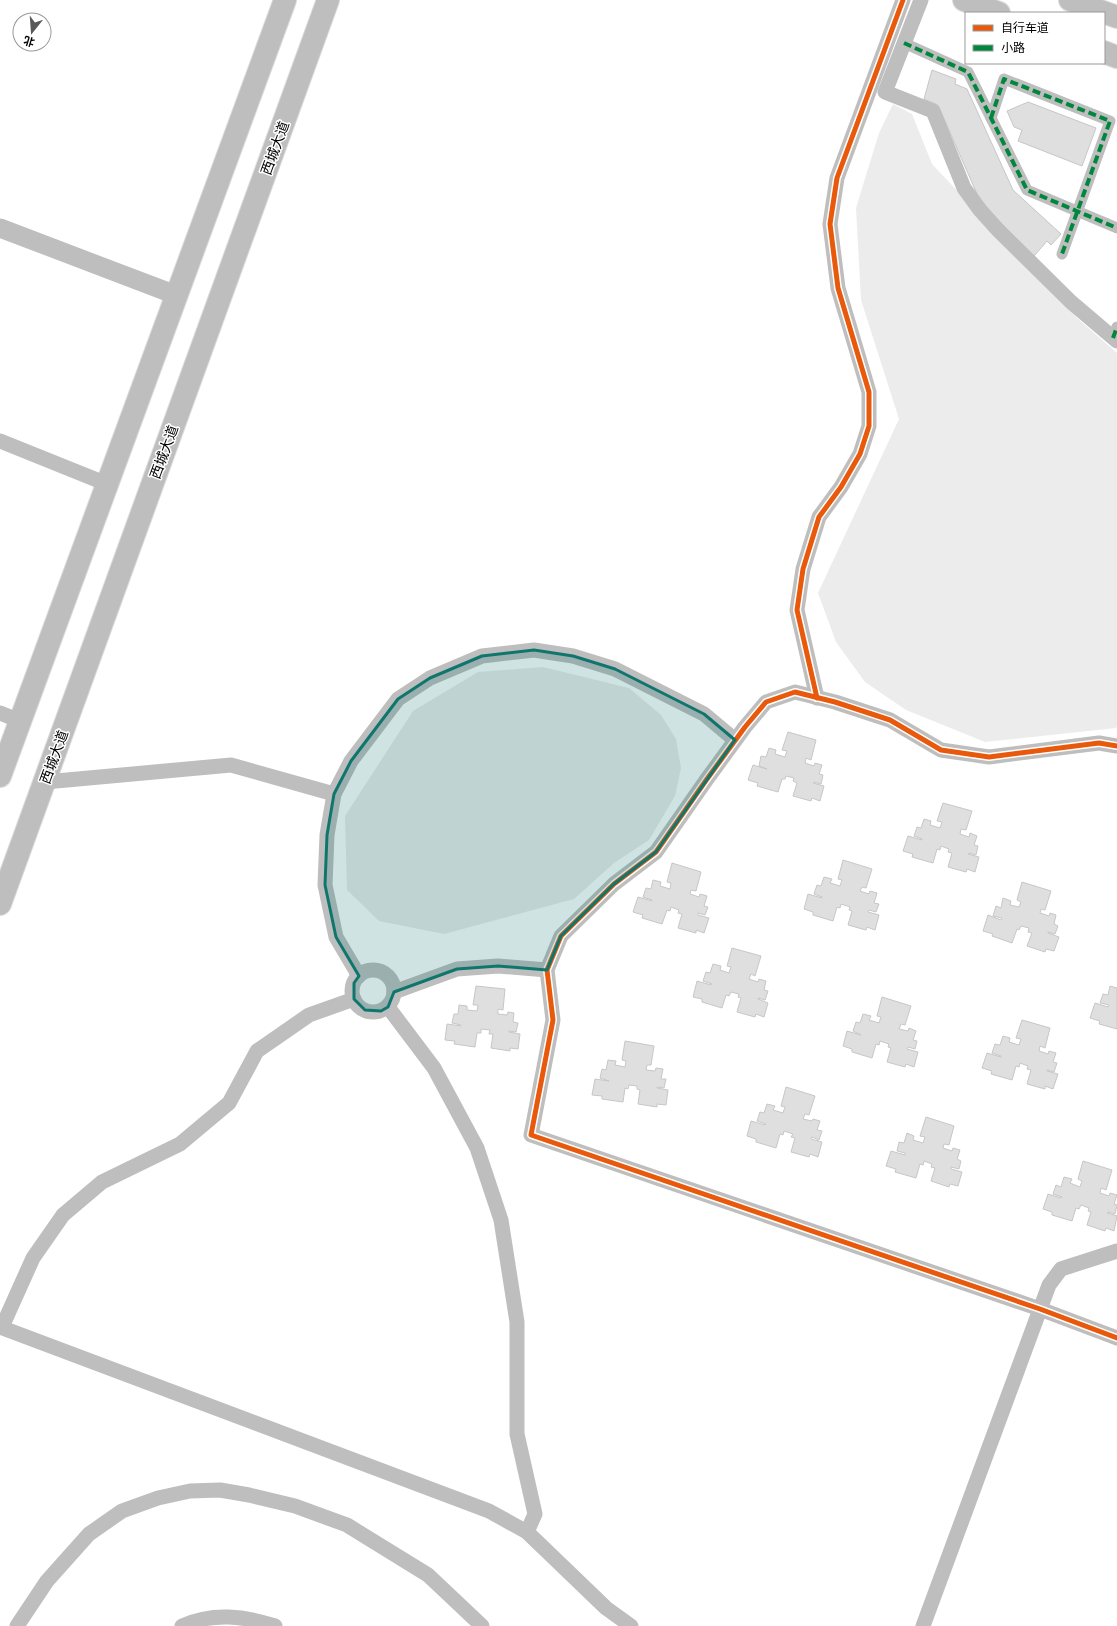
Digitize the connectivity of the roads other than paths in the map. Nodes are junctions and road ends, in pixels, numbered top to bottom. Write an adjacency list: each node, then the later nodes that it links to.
1 (285, 0): 19 (main road)
2 (328, 0): 29 (main road, 西城大道)
3 (903, 0): 23 (street)
4 (921, 0): 11 (street)
5 (964, 0): 7 (main road)
6 (1070, 0): 8 (main road)
7 (996, 12)
8 (1103, 12)
9 (1105, 13): 10 (main road)
10 (1117, 17)
11 (904, 43): 14 (street); 20 (street)
12 (1105, 52): 13 (main road)
13 (1117, 57)
14 (991, 118): 15 (street); 15 (street)
15 (1077, 211): 17 (street); 18 (street)
16 (0, 228): 19 (street)
17 (1117, 228)
18 (1062, 254)
19 (176, 295): 22 (main road)
20 (1116, 335)
21 (0, 441): 22 (street)
22 (107, 484): 25 (main road)
23 (817, 698): 26 (street); 27 (street)
24 (0, 713): 25 (street)
25 (20, 721): 28 (main road)
26 (736, 740): 30 (street); 32 (street)
27 (1117, 746)
28 (0, 776)
29 (44, 782): 30 (street); 31 (main road, 西城大道)
30 (334, 794): 33 (street)
31 (0, 904)
32 (547, 970): 34 (street); 38 (street)
33 (359, 976): 34 (street); 35 (street)
34 (394, 992): 36 (street)
35 (354, 999): 36 (street); 39 (street)
36 (388, 1007): 41 (street)
37 (1117, 1251): 38 (street)
38 (1040, 1309): 40 (street); 47 (street)
39 (1, 1327): 41 (street)
40 (1117, 1338)
41 (527, 1532): 46 (street)
42 (17, 1626): 45 (street)
43 (182, 1626): 44 (street)
44 (275, 1626)
45 (482, 1626)
46 (631, 1626)
47 (923, 1626)

